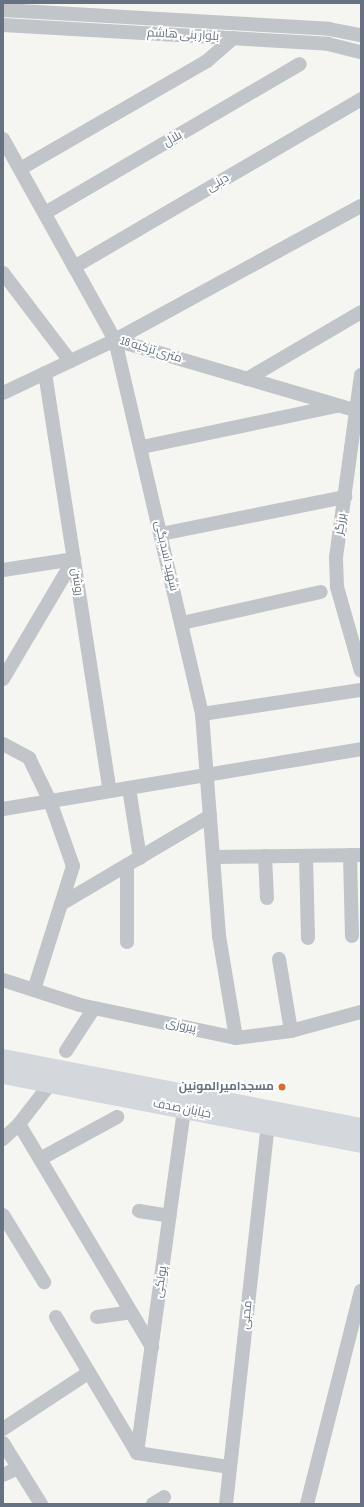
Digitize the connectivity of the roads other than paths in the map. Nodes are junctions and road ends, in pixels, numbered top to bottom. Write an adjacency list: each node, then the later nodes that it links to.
1 (3, 10): 3 (street, بلوار بنی هاشم)
2 (3, 25): 4 (street, بلوار بنی هاشم)
3 (361, 35)
4 (233, 38): 5 (street, بلوار بنی هاشم); 9 (street)
5 (361, 52)
6 (300, 64): 11 (street, بلال)
7 (361, 99): 12 (street, دینی)
8 (3, 139): 9 (street, 18 متری تزکیه)
9 (20, 170): 11 (street, 18 متری تزکیه)
10 (361, 206): 15 (street)
11 (45, 213): 12 (street, 18 متری تزکیه)
12 (74, 266): 15 (street, 18 متری تزکیه)
13 (3, 273): 16 (street)
14 (361, 312): 19 (street)
15 (116, 340): 16 (street); 19 (street, 18 متری تزکیه); 23 (street, شهید اسدبگی)
16 (70, 361): 17 (street)
17 (45, 373): 20 (street); 26 (street, روشن)
18 (361, 375): 22 (street, برزگر)
19 (247, 379): 21 (street, 18 متری تزکیه)
20 (3, 393)
21 (341, 405): 22 (street, 18 متری تزکیه); 23 (street)
22 (359, 411): 24 (street, برزگر)
23 (142, 447): 25 (street, شهید اسدبگی)
24 (345, 497): 25 (street); 30 (street, برزگر)
25 (161, 534): 29 (street, شهید اسدبگی)
26 (74, 559): 27 (street); 31 (street); 38 (street, روشن)
27 (3, 570)
28 (321, 592): 29 (street)
29 (182, 623): 33 (street, شهید اسدبگی)
30 (360, 664)
31 (3, 679)
32 (361, 690): 33 (street)
33 (202, 714): 36 (street, شهید اسدبگی)
34 (3, 744): 39 (street)
35 (361, 749): 36 (street)
36 (207, 775): 37 (street); 41 (street, شهید اسدبگی)
37 (129, 788): 38 (street); 46 (street)
38 (110, 791): 39 (street)
39 (50, 801): 40 (street); 49 (street)
40 (3, 809)
41 (210, 816): 45 (street, شهید اسدبگی); 46 (street)
42 (356, 855): 44 (street); 50 (street)
43 (265, 856): 44 (street); 45 (street); 48 (street)
44 (306, 856): 51 (street)
45 (213, 857): 59 (street, شهید اسدبگی)
46 (140, 858): 47 (street)
47 (127, 865): 49 (street); 52 (street)
48 (268, 898)
49 (61, 904): 55 (street)
50 (352, 936)
51 (308, 938)
52 (127, 942)
53 (279, 959): 58 (street)
54 (3, 980): 55 (street, پیروزی)
55 (34, 990): 56 (street, پیروزی)
56 (94, 1008): 59 (street, پیروزی); 60 (street)
57 (361, 1012): 58 (street, پیروزی)
58 (291, 1031): 59 (street, پیروزی)
59 (236, 1038)
60 (66, 1051)
61 (3, 1058): 68 (main road, خیابان صدف)
62 (3, 1075): 63 (main road, خیابان صدف)
63 (50, 1084): 64 (main road, خیابان صدف); 66 (street)
64 (184, 1110): 67 (main road, خیابان صدف); 74 (street, پولکی)
65 (116, 1117): 71 (street)
66 (19, 1124): 69 (street); 71 (street)
67 (268, 1126): 70 (main road, خیابان صدف); 86 (street, محبی)
68 (361, 1127)
69 (3, 1139)
70 (361, 1144)
71 (40, 1159): 77 (street)
72 (139, 1211): 74 (street)
73 (3, 1215): 75 (street)
74 (170, 1216): 81 (street, پولکی)
75 (44, 1282)
76 (361, 1292): 80 (street)
77 (131, 1312): 79 (street); 81 (street)
78 (56, 1317): 82 (street)
79 (97, 1317)
80 (354, 1346): 91 (street)
81 (152, 1347): 85 (street, پولکی)
82 (88, 1372): 83 (street); 85 (street)
83 (3, 1429)
84 (3, 1443): 87 (street)
85 (137, 1453): 86 (street)
86 (230, 1467): 90 (street, محبی)
87 (18, 1468): 88 (street); 89 (street)
88 (3, 1475)
89 (41, 1504)
90 (226, 1504)
91 (307, 1504)

